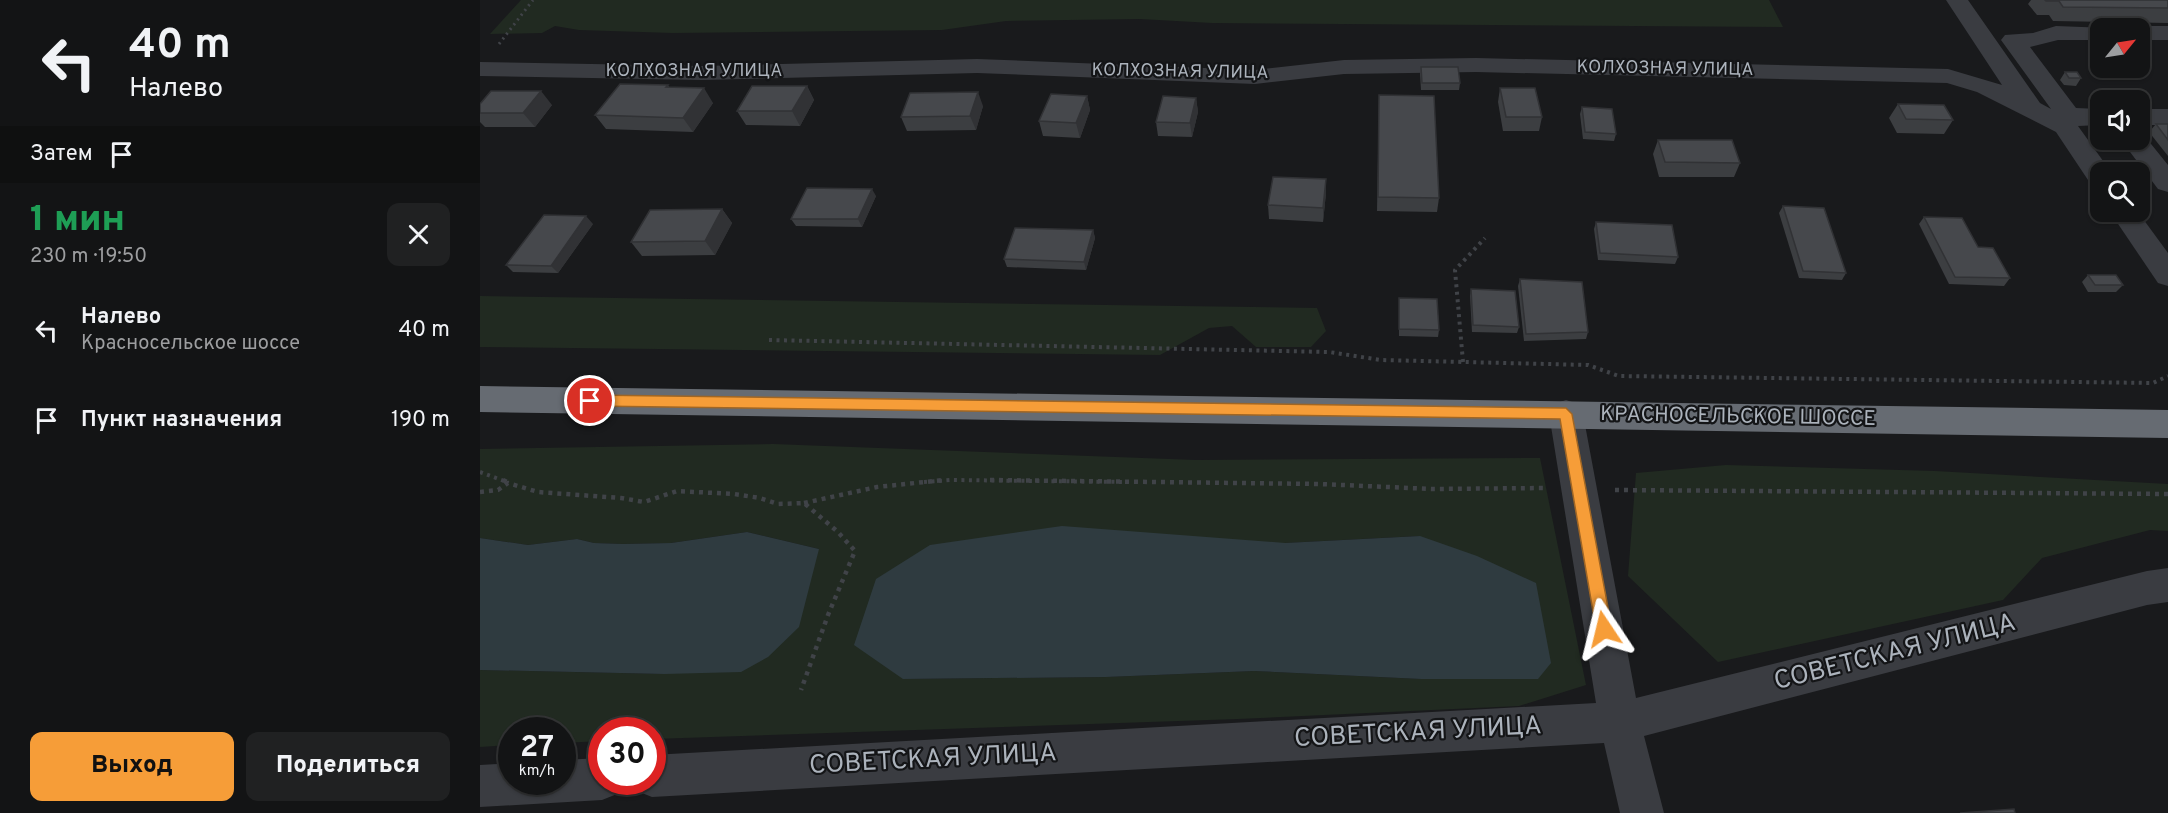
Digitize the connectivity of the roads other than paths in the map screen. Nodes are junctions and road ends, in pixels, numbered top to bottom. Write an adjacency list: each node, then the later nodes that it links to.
1 (1957, 0): 6 (street)
2 (2090, 33): 10 (street)
3 (2150, 33): 4 (street)
4 (2168, 33)
5 (480, 69): 6 (street, КОЛХОЗНАЯ УЛИЦА)
6 (2031, 109): 10 (street, КОЛХОЗНАЯ УЛИЦА)
7 (2150, 117): 8 (street)
8 (2168, 117)
9 (2090, 118): 10 (street)
10 (2067, 121): 12 (street)
11 (2143, 150): 13 (street)
12 (2091, 162)
13 (2165, 176)
14 (2134, 222): 15 (street)
15 (2159, 248): 16 (street)
16 (2168, 275)
17 (480, 399): 18 (highway, КРАСНОСЕЛЬСКОЕ ШОССЕ)
18 (1566, 414): 19 (highway, КРАСНОСЕЛЬСКОЕ ШОССЕ); 21 (street)
19 (2168, 424)
20 (2168, 585): 21 (street, СОВЕТСКАЯ УЛИЦА)
21 (1620, 722): 22 (street, СОВЕТСКАЯ УЛИЦА); 25 (street)
22 (666, 775)
23 (498, 785): 24 (street)
24 (480, 786)
25 (1642, 813)

